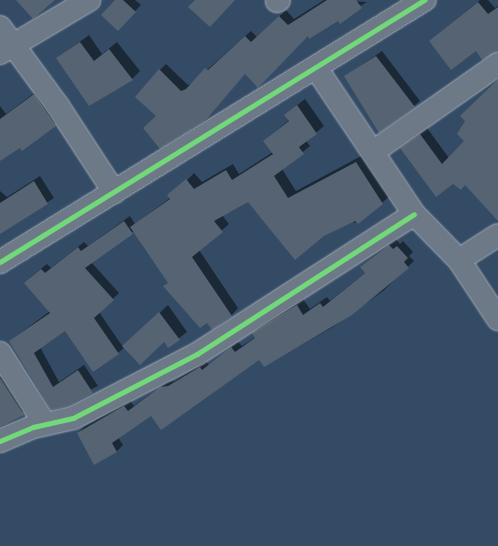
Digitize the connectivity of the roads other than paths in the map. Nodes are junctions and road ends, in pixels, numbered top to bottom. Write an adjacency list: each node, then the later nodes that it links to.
1 (89, 0): 4 (street)
2 (425, 0): 6 (street)
3 (0, 27): 4 (street)
4 (7, 48): 8 (street)
5 (498, 64): 7 (street)
6 (316, 68): 7 (street); 8 (street)
7 (373, 152): 9 (street)
8 (114, 192): 12 (street)
9 (414, 214): 11 (street); 15 (street)
10 (498, 235): 11 (street)
11 (459, 260): 13 (street)
12 (0, 262)
13 (498, 319)
14 (0, 352): 15 (street)
15 (45, 424): 16 (street)
16 (0, 441)

